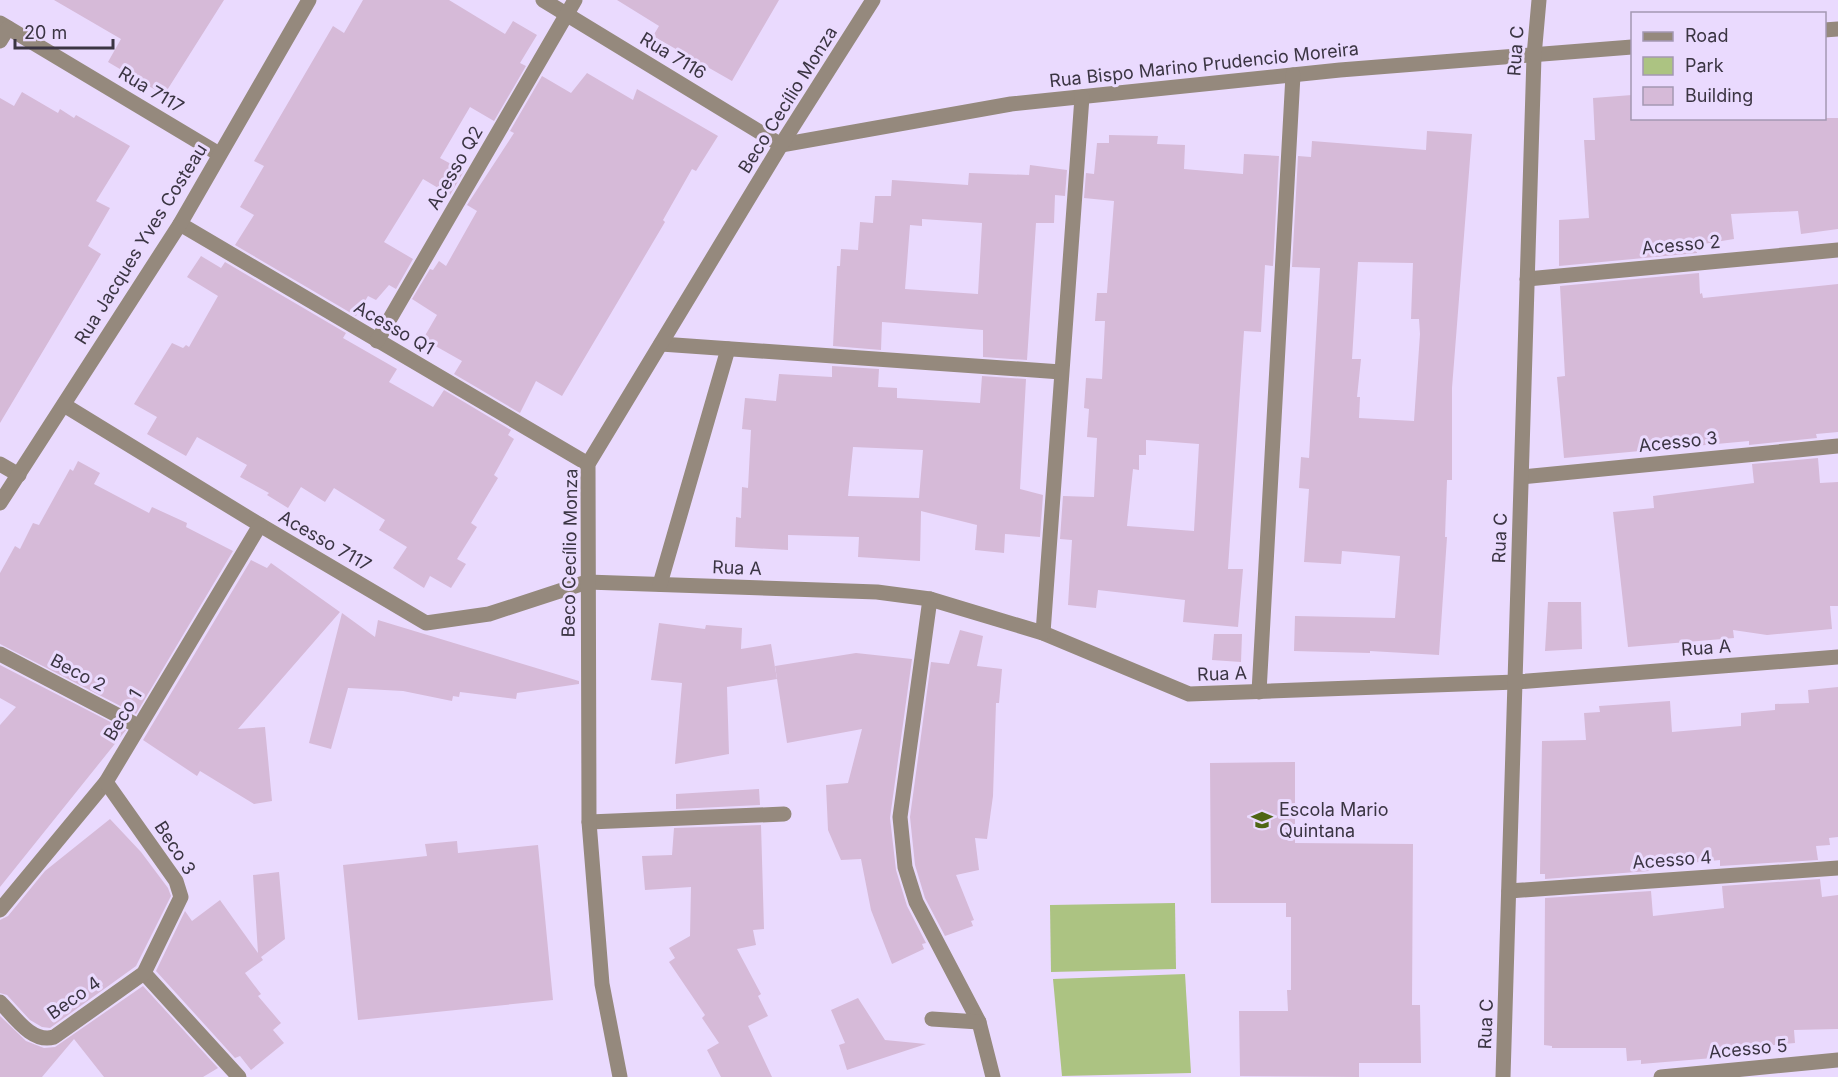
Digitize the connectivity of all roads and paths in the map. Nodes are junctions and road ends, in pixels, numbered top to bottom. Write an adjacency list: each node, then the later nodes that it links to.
1 (309, 0): 13 (street, Rua Jacques Yves Costeau)
2 (543, 0): 6 (street, Rua 7116)
3 (575, 0): 6 (street, Acesso Q2)
4 (873, 0): 12 (street, Beco Cecílio Monza)
5 (1539, 0): 9 (street, Rua C)
6 (567, 14): 12 (street, Rua 7116); 17 (street, Acesso Q2)
7 (2, 31): 13 (street, Rua 7117)
8 (1631, 47): 9 (street, Rua Bispo Marino Prudencio Moreira)
9 (1534, 56): 10 (street, Rua Bispo Marino Prudencio Moreira); 16 (street, Rua C)
10 (1293, 75): 11 (street, Rua Bispo Marino Prudencio Moreira); 36 (street)
11 (1082, 97): 12 (street, Rua Bispo Marino Prudencio Moreira); 20 (street)
12 (782, 145): 18 (street, Beco Cecílio Monza)
13 (219, 154): 14 (street, Rua Jacques Yves Costeau)
14 (180, 224): 17 (street, Acesso Q1); 21 (street, Rua Jacques Yves Costeau)
15 (1838, 250): 16 (street, Acesso 2)
16 (1527, 279): 26 (street, Rua C)
17 (377, 341): 24 (street, Acesso Q1)
18 (660, 344): 19 (street); 24 (street, Beco Cecílio Monza)
19 (728, 349): 20 (street); 30 (street)
20 (1061, 372): 32 (street)
21 (64, 405): 25 (street, Rua Jacques Yves Costeau); 28 (street, Acesso 7117)
22 (1838, 446): 26 (street, Acesso 3)
23 (0, 464): 25 (street)
24 (588, 464): 29 (street, Beco Cecílio Monza)
25 (19, 475): 27 (street, Rua Jacques Yves Costeau)
26 (1522, 477): 35 (street, Rua C)
27 (0, 503)
28 (260, 525): 29 (street, Acesso 7117); 37 (street, Beco 1)
29 (587, 582): 30 (street, Rua A); 40 (street, Beco Cecílio Monza)
30 (660, 584): 31 (street, Rua A)
31 (930, 599): 32 (street, Rua A); 47 (street)
32 (1042, 633): 36 (street, Rua A)
33 (0, 654): 37 (street, Beco 2)
34 (1838, 657): 35 (street, Rua A)
35 (1516, 682): 36 (street, Rua A); 42 (street, Rua C)
36 (1259, 692)
37 (138, 726): 38 (street, Beco 1)
38 (106, 782): 43 (street, Beco 1); 44 (street, Beco 3)
39 (784, 814): 40 (street)
40 (589, 822): 50 (street, Beco Cecílio Monza)
41 (1838, 868): 42 (street, Acesso 4)
42 (1509, 891): 52 (street, Rua C)
43 (0, 910)
44 (144, 973): 45 (street, Beco 4); 49 (street)
45 (0, 1002)
46 (932, 1019): 47 (street)
47 (979, 1022): 51 (street)
48 (1838, 1060): 53 (street, Acesso 5)
49 (239, 1077)
50 (620, 1077)
51 (993, 1077)
52 (1503, 1077)
53 (1661, 1077)

